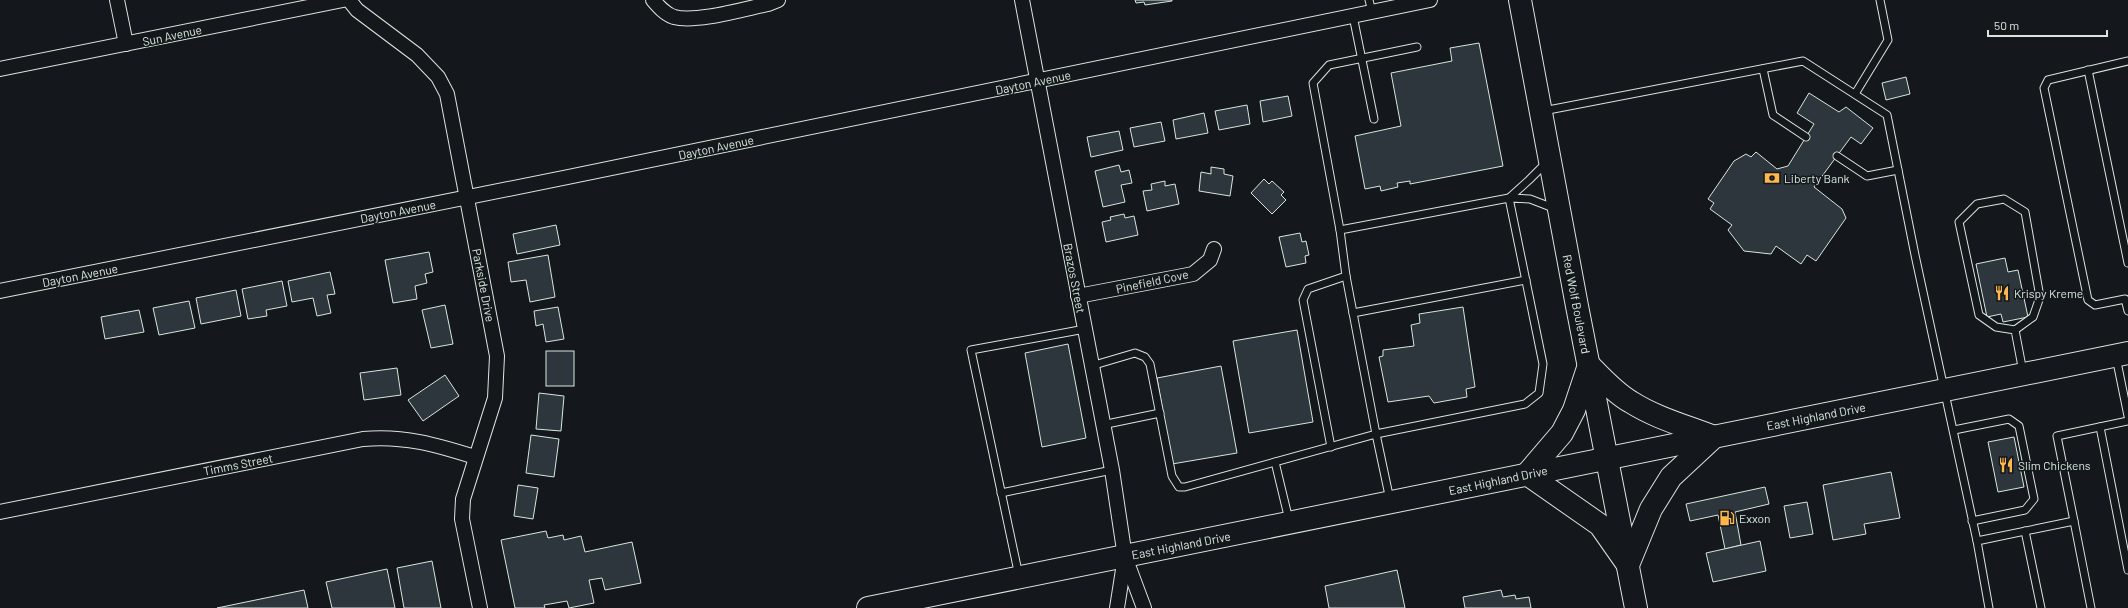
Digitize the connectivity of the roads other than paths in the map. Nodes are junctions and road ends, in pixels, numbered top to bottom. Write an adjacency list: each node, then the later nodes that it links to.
1 (117, 0): 12 (street)
2 (343, 0): 12 (street, Sun Avenue)
3 (349, 0): 27 (street, Parkside Drive)
4 (653, 0): 5 (street)
5 (778, 0)
6 (1022, 0): 19 (street, Brazos Street)
7 (1430, 0): 10 (street, Dayton Avenue)
8 (1520, 0): 21 (main road, Red Wolf Boulevard)
9 (1880, 0): 20 (lane)
10 (1371, 6): 11 (street, Dayton Avenue)
11 (1353, 16): 14 (lane); 19 (street, Dayton Avenue)
12 (126, 44): 16 (street, Sun Avenue)
13 (1417, 47): 14 (lane)
14 (1362, 58): 22 (lane); 30 (lane)
15 (2128, 62): 18 (lane)
16 (0, 69)
17 (1763, 69): 20 (lane); 21 (lane); 23 (lane)
18 (2088, 70): 32 (lane); 37 (lane)
19 (1038, 81): 27 (street, Dayton Avenue); 36 (street, Brazos Street)
20 (1855, 94): 26 (lane)
21 (1541, 111): 25 (main road, Red Wolf Boulevard)
22 (1374, 119)
23 (1806, 137)
24 (1837, 156): 26 (lane)
25 (1549, 159): 28 (lane); 29 (main road, Red Wolf Boulevard)
26 (1898, 170): 46 (lane)
27 (467, 197): 35 (street, Dayton Avenue); 56 (street, Parkside Drive)
28 (1509, 198): 29 (lane); 30 (lane); 34 (lane)
29 (1559, 210): 43 (main road, Red Wolf Boulevard)
30 (1340, 230): 33 (lane)
31 (1214, 249): 36 (street, Pinefield Cove)
32 (2128, 263)
33 (1346, 276): 39 (lane); 55 (lane)
34 (1526, 280): 39 (lane); 53 (lane)
35 (0, 291)
36 (1078, 296): 40 (street, Brazos Street)
37 (2127, 298): 38 (lane)
38 (2128, 311)
39 (1353, 313): 53 (lane)
40 (1084, 329): 44 (street, Brazos Street); 61 (lane)
41 (2015, 330): 41 (lane); 45 (lane)
42 (2122, 354): 45 (main road, East Highland Drive); 48 (lane)
43 (1589, 365): 54 (main road); 57 (main road, Red Wolf Boulevard); 60 (main road)
44 (1091, 366): 47 (lane); 50 (street, Brazos Street)
45 (2023, 374): 46 (main road, East Highland Drive)
46 (1943, 390): 52 (lane); 54 (main road, East Highland Drive)
47 (1160, 413): 50 (lane); 58 (lane)
48 (2128, 416)
49 (2128, 421): 51 (lane)
50 (1102, 424): 59 (street, Brazos Street)
51 (2100, 427): 65 (lane); 71 (lane)
52 (1954, 430): 64 (lane); 64 (lane)
53 (1376, 434): 55 (lane); 62 (lane)
54 (1714, 437): 57 (main road, East Highland Drive); 70 (main road)
55 (1332, 446): 58 (lane)
56 (475, 457): 63 (street, Timms Street); 73 (street, Parkside Drive)
57 (1608, 458): 60 (main road, East Highland Drive); 70 (main road, Red Wolf Boulevard)
58 (1275, 462): 66 (lane)
59 (1112, 470): 61 (lane); 69 (street, Brazos Street)
60 (1527, 474): 62 (main road, East Highland Drive); 70 (main road)
61 (1001, 493): 72 (lane)
62 (1391, 502): 66 (main road, East Highland Drive)
63 (0, 512)
64 (1972, 521): 68 (lane)
65 (2074, 521): 67 (lane); 80 (lane)
66 (1290, 523): 69 (main road, East Highland Drive)
67 (2025, 531): 68 (lane); 79 (lane)
68 (1977, 541): 78 (lane)
69 (1125, 556): 72 (main road, East Highland Drive); 75 (street); 76 (street)
70 (1628, 565): 77 (main road, Red Wolf Boulevard)
71 (2128, 570)
72 (1019, 578): 74 (main road, East Highland Drive)
73 (480, 608)
74 (868, 608)
75 (1117, 608)
76 (1144, 608)
77 (1636, 608)
78 (1989, 608)
79 (2041, 608)
80 (2091, 608)

